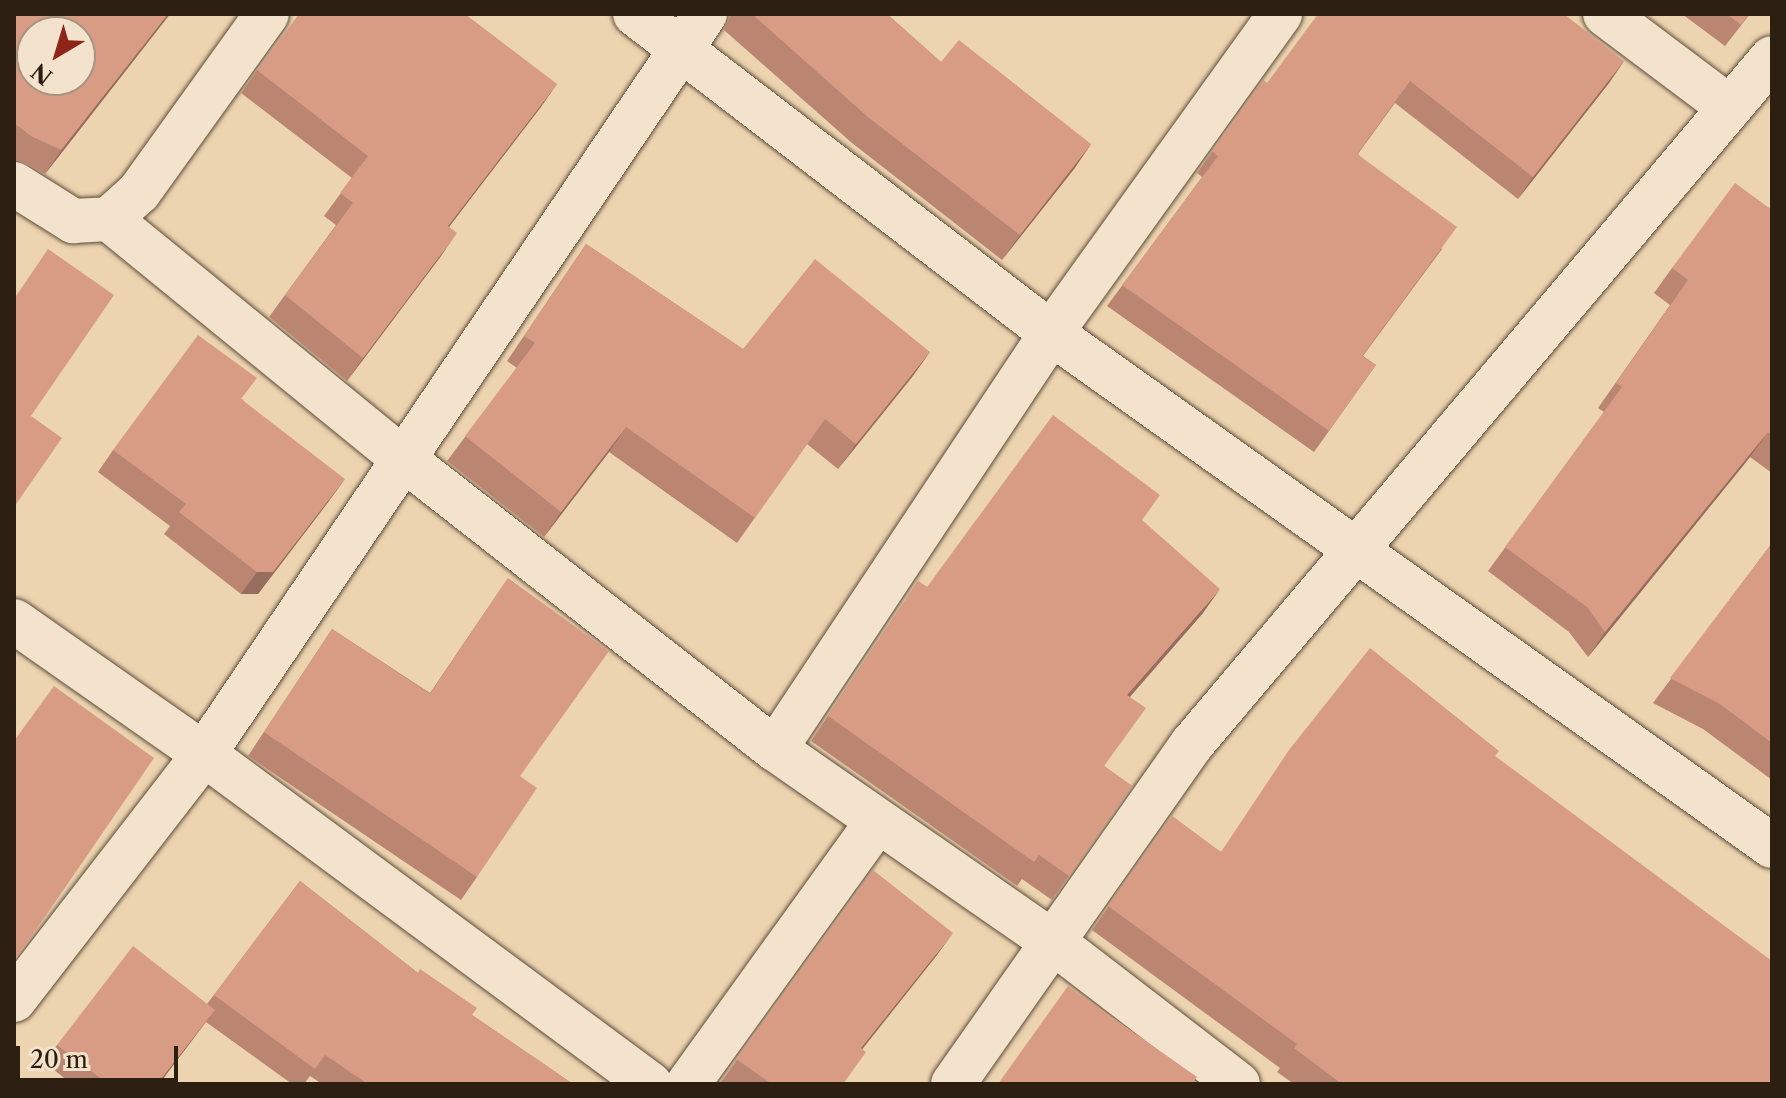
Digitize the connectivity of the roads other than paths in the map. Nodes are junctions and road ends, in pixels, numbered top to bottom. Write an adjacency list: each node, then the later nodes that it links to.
1 (267, 14): 9 (street)
2 (635, 14): 5 (street)
3 (1280, 14): 10 (street)
4 (1605, 14): 7 (street)
5 (693, 30): 10 (street); 11 (street)
6 (1772, 58): 7 (street)
7 (1730, 108): 12 (street)
8 (14, 184): 9 (street)
9 (109, 219): 11 (street)
10 (1051, 333): 12 (street); 14 (street)
11 (401, 457): 14 (street); 15 (street)
12 (1358, 547): 17 (street); 18 (street)
13 (14, 621): 15 (street)
14 (775, 749): 16 (street)
15 (204, 754): 19 (street); 20 (street)
16 (877, 822): 18 (street); 21 (street)
17 (1772, 846)
18 (1053, 942): 22 (street); 23 (street)
19 (14, 1000)
20 (650, 1084)
21 (688, 1084)
22 (953, 1084)
23 (1238, 1084)

